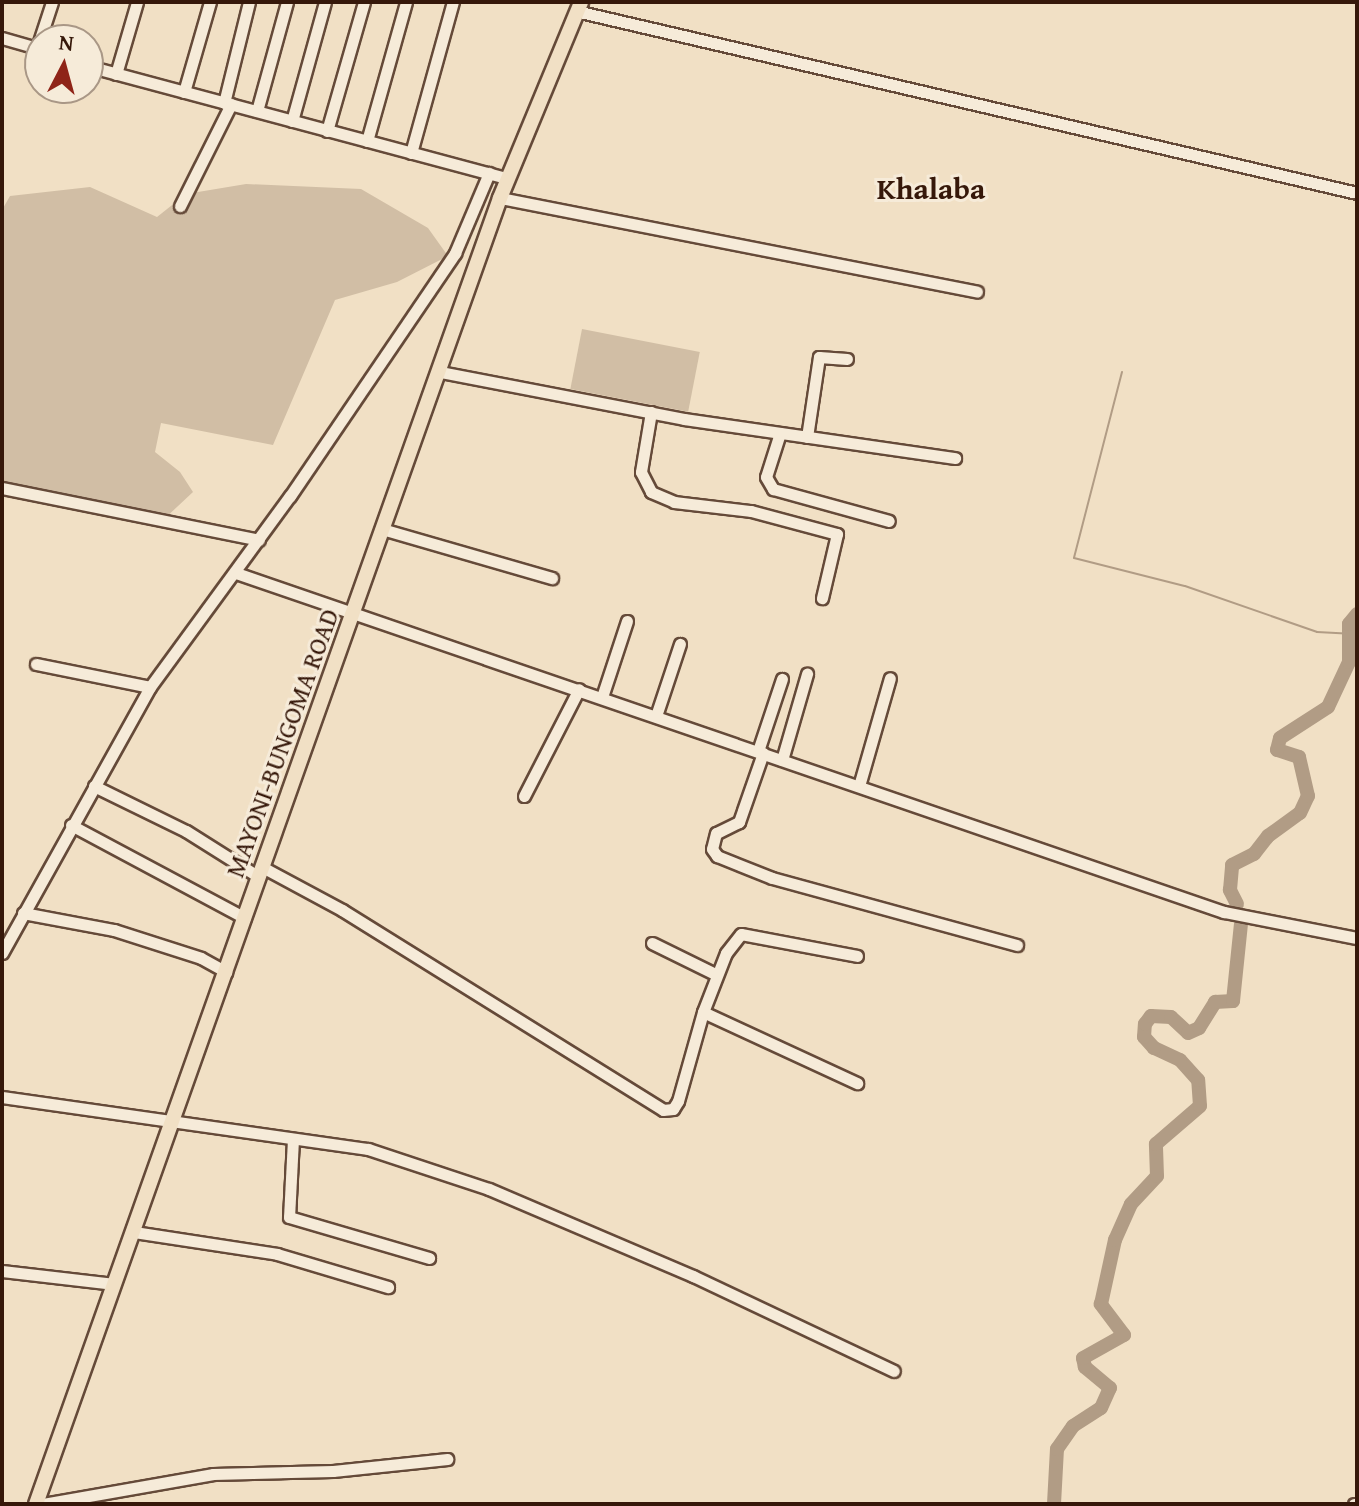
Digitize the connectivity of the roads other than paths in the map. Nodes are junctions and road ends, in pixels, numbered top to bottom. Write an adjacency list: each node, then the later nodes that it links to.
1 (52, 2): 11 (street)
2 (137, 2): 15 (street)
3 (210, 2): 16 (street)
4 (249, 2): 17 (street)
5 (287, 2): 18 (street)
6 (325, 2): 19 (street)
7 (364, 2): 20 (street)
8 (406, 2): 21 (street)
9 (453, 2): 22 (street)
10 (578, 6): 24 (main road, MAYONI-BUNGOMA ROAD); 25 (street)
11 (46, 24)
12 (2, 38): 13 (street)
13 (24, 44)
14 (104, 71): 15 (street)
15 (116, 74): 16 (street)
16 (184, 92): 17 (street)
17 (227, 104): 18 (street); 27 (street)
18 (257, 111): 19 (street)
19 (292, 121): 20 (street)
20 (327, 131): 21 (street)
21 (367, 141): 22 (street)
22 (411, 153): 23 (street)
23 (489, 173): 24 (street); 38 (street)
24 (507, 178): 26 (main road, MAYONI-BUNGOMA ROAD)
25 (1357, 193)
26 (500, 198): 28 (street); 30 (main road, MAYONI-BUNGOMA ROAD)
27 (180, 206)
28 (977, 292)
29 (847, 359): 33 (street)
30 (440, 372): 31 (street); 37 (main road, MAYONI-BUNGOMA ROAD)
31 (651, 412): 32 (street); 41 (street)
32 (780, 433): 33 (street); 36 (street)
33 (807, 437): 34 (street)
34 (955, 458)
35 (2, 488): 38 (street)
36 (889, 521)
37 (382, 529): 40 (street); 42 (main road, MAYONI-BUNGOMA ROAD)
38 (259, 540): 39 (street)
39 (236, 573): 42 (street); 49 (street)
40 (552, 578)
41 (822, 598)
42 (354, 615): 50 (street); 59 (main road, MAYONI-BUNGOMA ROAD)
43 (627, 621): 51 (street)
44 (680, 644): 52 (street)
45 (36, 664): 49 (street)
46 (807, 674): 54 (street)
47 (890, 678): 56 (street)
48 (782, 679): 53 (street)
49 (150, 687): 55 (street)
50 (579, 689): 51 (street); 57 (street)
51 (602, 697): 52 (street)
52 (656, 716): 53 (street)
53 (760, 752): 54 (street); 64 (street)
54 (782, 760): 56 (street)
55 (94, 786): 58 (street); 59 (street)
56 (859, 786): 62 (street)
57 (524, 796)
58 (71, 825): 60 (street); 61 (street)
59 (262, 873): 61 (main road, MAYONI-BUNGOMA ROAD); 69 (street)
60 (23, 913): 65 (street); 67 (street)
61 (245, 918): 67 (main road, MAYONI-BUNGOMA ROAD)
62 (1357, 938)
63 (652, 943): 68 (street)
64 (1017, 945)
65 (2, 953)
66 (857, 956): 68 (street)
67 (226, 972): 72 (main road, MAYONI-BUNGOMA ROAD)
68 (717, 975): 69 (street)
69 (703, 1012): 70 (street)
70 (857, 1083)
71 (2, 1097): 72 (street)
72 (175, 1119): 73 (street); 74 (main road, MAYONI-BUNGOMA ROAD)
73 (293, 1139): 75 (street); 79 (street)
74 (134, 1232): 77 (main road, MAYONI-BUNGOMA ROAD); 78 (street)
75 (429, 1258)
76 (2, 1271): 77 (street)
77 (114, 1284): 82 (main road, MAYONI-BUNGOMA ROAD)
78 (388, 1287)
79 (894, 1371)
80 (447, 1459): 81 (street)
81 (103, 1499): 83 (street)
82 (36, 1504)
83 (43, 1504)

